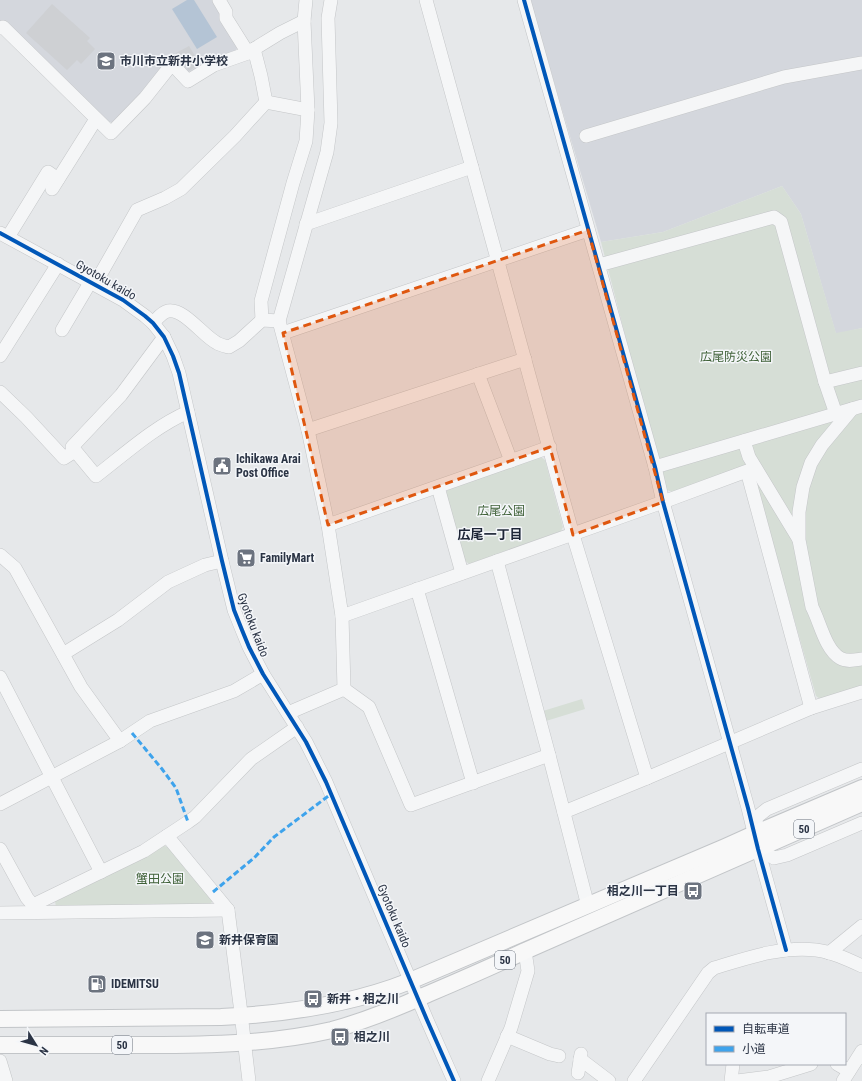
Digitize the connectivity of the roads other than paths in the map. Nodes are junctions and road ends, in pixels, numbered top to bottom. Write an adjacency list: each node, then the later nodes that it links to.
1 (219, 0): 8 (street)
2 (306, 0): 6 (street)
3 (331, 0): 15 (street)
4 (426, 0): 14 (street)
5 (524, 0): 16 (street)
6 (304, 21): 8 (street); 11 (street)
7 (0, 28): 12 (street)
8 (251, 51): 10 (street); 12 (street)
9 (862, 63): 13 (street)
10 (266, 102): 11 (street); 21 (street)
11 (308, 110): 22 (street)
12 (96, 119): 17 (street)
13 (586, 136)
14 (472, 167): 15 (street); 18 (street)
15 (306, 224): 23 (street)
16 (588, 230): 18 (street); 20 (street)
17 (4, 235): 19 (street, Gyotoku kaido)
18 (498, 260): 26 (street); 29 (street)
19 (58, 264): 21 (street, Gyotoku kaido); 28 (street)
20 (599, 265): 32 (street); 44 (street)
21 (93, 283): 24 (street, Gyotoku kaido); 25 (street)
22 (262, 320): 23 (street); 24 (street)
23 (279, 321): 26 (street)
24 (153, 323): 27 (street, Gyotoku kaido)
25 (62, 330)
26 (283, 333): 38 (street)
27 (164, 337): 35 (street, Gyotoku kaido); 42 (street)
28 (0, 356)
29 (525, 359): 31 (street); 41 (street)
30 (862, 373): 32 (street)
31 (478, 374): 38 (street); 43 (street)
32 (824, 382): 36 (street)
33 (0, 392): 42 (street)
34 (857, 408): 36 (street); 40 (street)
35 (188, 412): 42 (street); 51 (street, Gyotoku kaido)
36 (836, 414): 37 (street)
37 (813, 420): 39 (street); 40 (street)
38 (308, 430): 47 (street)
39 (744, 440): 44 (street); 49 (street)
40 (822, 445): 49 (street)
41 (550, 447): 43 (street); 48 (street)
42 (75, 451)
43 (511, 461): 45 (street)
44 (655, 466): 46 (street)
45 (438, 487): 47 (street); 54 (street)
46 (663, 502): 48 (street); 63 (street); 67 (street)
47 (328, 525): 56 (street)
48 (573, 535): 52 (street); 71 (street)
49 (799, 540): 58 (street)
50 (0, 554): 53 (street)
51 (222, 561): 57 (street); 59 (street, Gyotoku kaido)
52 (497, 561): 54 (street); 68 (street)
53 (5, 567): 57 (street)
54 (462, 573): 55 (street)
55 (416, 590): 56 (street); 72 (street)
56 (342, 616): 61 (street)
57 (63, 654): 66 (street)
58 (862, 659)
59 (263, 674): 64 (street, Gyotoku kaido); 66 (street)
60 (0, 677): 70 (street)
61 (344, 689): 64 (street); 72 (street)
62 (862, 692): 63 (street)
63 (811, 708): 67 (street)
64 (288, 713): 65 (street, Gyotoku kaido)
65 (297, 727): 79 (street); 92 (street, Gyotoku kaido)
66 (120, 741): 70 (street)
67 (729, 743): 71 (street); 78 (street)
68 (549, 755): 72 (street); 76 (street)
69 (862, 769): 78 (street)
70 (52, 777): 75 (street); 82 (street)
71 (647, 778): 76 (street)
72 (473, 783)
73 (862, 788): 74 (main road, 50)
74 (853, 802): 78 (main road, 50); 81 (main road, 50)
75 (0, 804)
76 (564, 812): 83 (street)
77 (862, 823): 81 (street)
78 (754, 834): 81 (street); 83 (main road, 50)
79 (167, 836): 82 (street); 85 (street)
80 (0, 849): 84 (street)
81 (758, 849): 88 (street); 89 (main road, 50)
82 (101, 872): 84 (street)
83 (588, 906): 92 (main road, 50)
84 (33, 908): 85 (street); 86 (street)
85 (228, 910): 94 (street)
86 (0, 913)
87 (862, 926): 90 (street)
88 (786, 950): 90 (street); 112 (street)
89 (525, 951): 93 (main road, 50); 96 (street)
90 (829, 953): 91 (street)
91 (862, 966)
92 (410, 981): 93 (street, Gyotoku kaido); 94 (main road, 50)
93 (418, 999): 97 (main road, 50); 109 (street, Gyotoku kaido)
94 (242, 1016): 95 (main road, 50); 97 (street)
95 (0, 1019)
96 (507, 1036): 100 (street); 110 (street)
97 (244, 1043): 98 (main road, 50); 108 (street)
98 (0, 1046)
99 (862, 1051): 106 (street)
100 (559, 1056)
101 (0, 1061): 107 (street)
102 (733, 1065): 113 (street)
103 (808, 1065): 114 (street)
104 (839, 1065): 106 (street)
105 (578, 1073): 111 (street)
106 (846, 1076)
107 (6, 1081)
108 (249, 1081)
109 (454, 1081)
110 (488, 1081)
111 (609, 1081)
112 (634, 1081)
113 (731, 1081)
114 (737, 1081)

